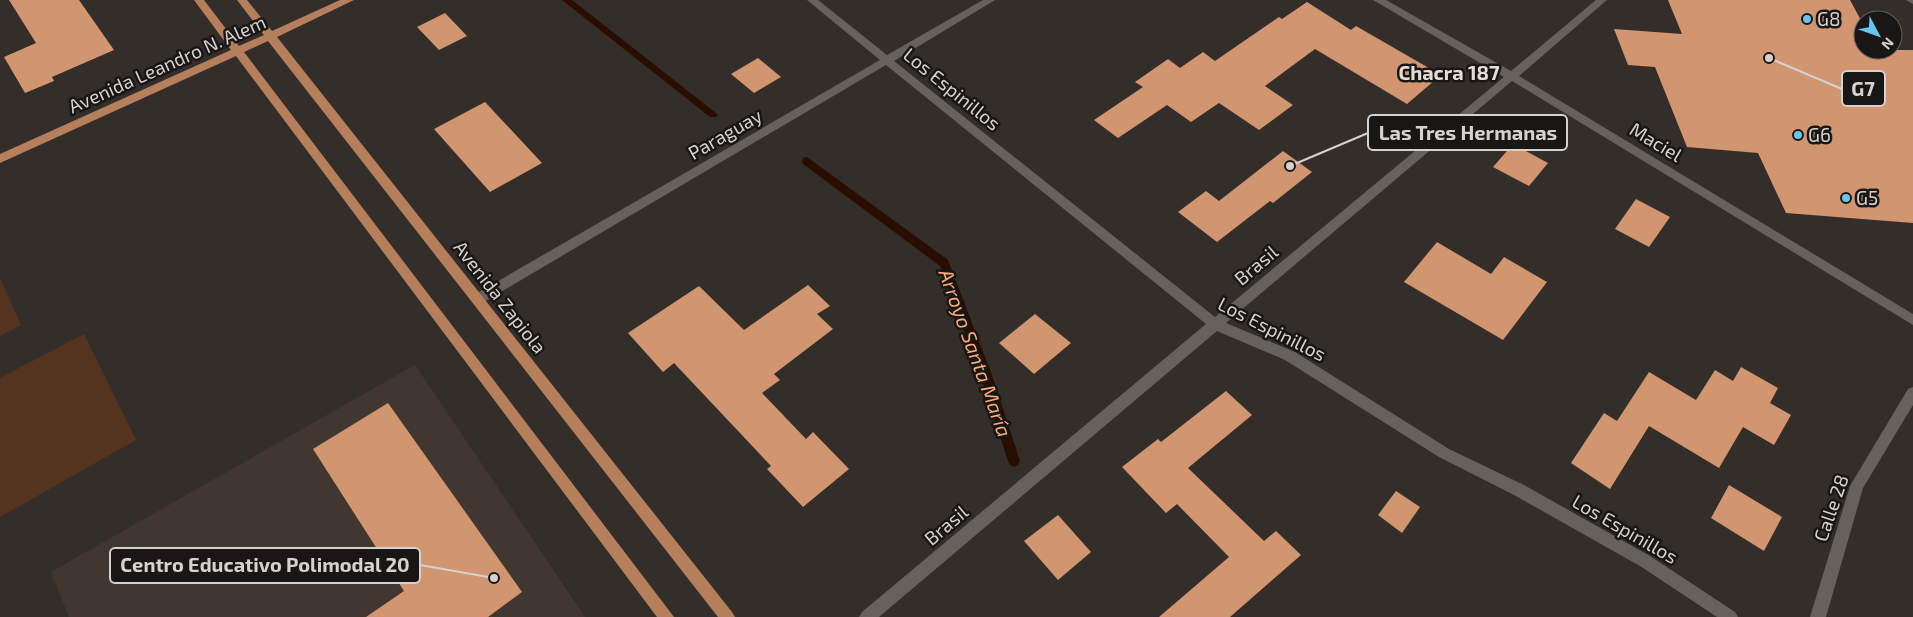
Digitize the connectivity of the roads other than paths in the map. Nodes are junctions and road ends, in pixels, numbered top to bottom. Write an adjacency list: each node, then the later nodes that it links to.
1 (199, 0): 9 (main road)
2 (242, 0): 8 (main road, Avenida Zapiola)
3 (349, 0): 8 (main road, Avenida Leandro N. Alem)
4 (812, 0): 10 (street, Los Espinillos)
5 (990, 0): 10 (street, Paraguay)
6 (1378, 0): 11 (street, Maciel)
7 (1602, 0): 11 (street, Brasil)
8 (271, 37): 9 (main road, Avenida Leandro N. Alem); 13 (main road, Avenida Zapiola)
9 (238, 52): 12 (main road, Avenida Leandro N. Alem); 17 (main road)
10 (886, 60): 13 (street, Paraguay); 15 (street, Los Espinillos)
11 (1511, 76): 14 (street, Maciel); 15 (street, Brasil)
12 (0, 159)
13 (478, 300): 18 (main road, Avenida Zapiola)
14 (1913, 320)
15 (1215, 324): 19 (street, Brasil); 20 (street, Los Espinillos)
16 (1913, 393): 21 (street, Calle 28)
17 (666, 617)
18 (727, 617)
19 (867, 617)
20 (1730, 617)
21 (1818, 617)

